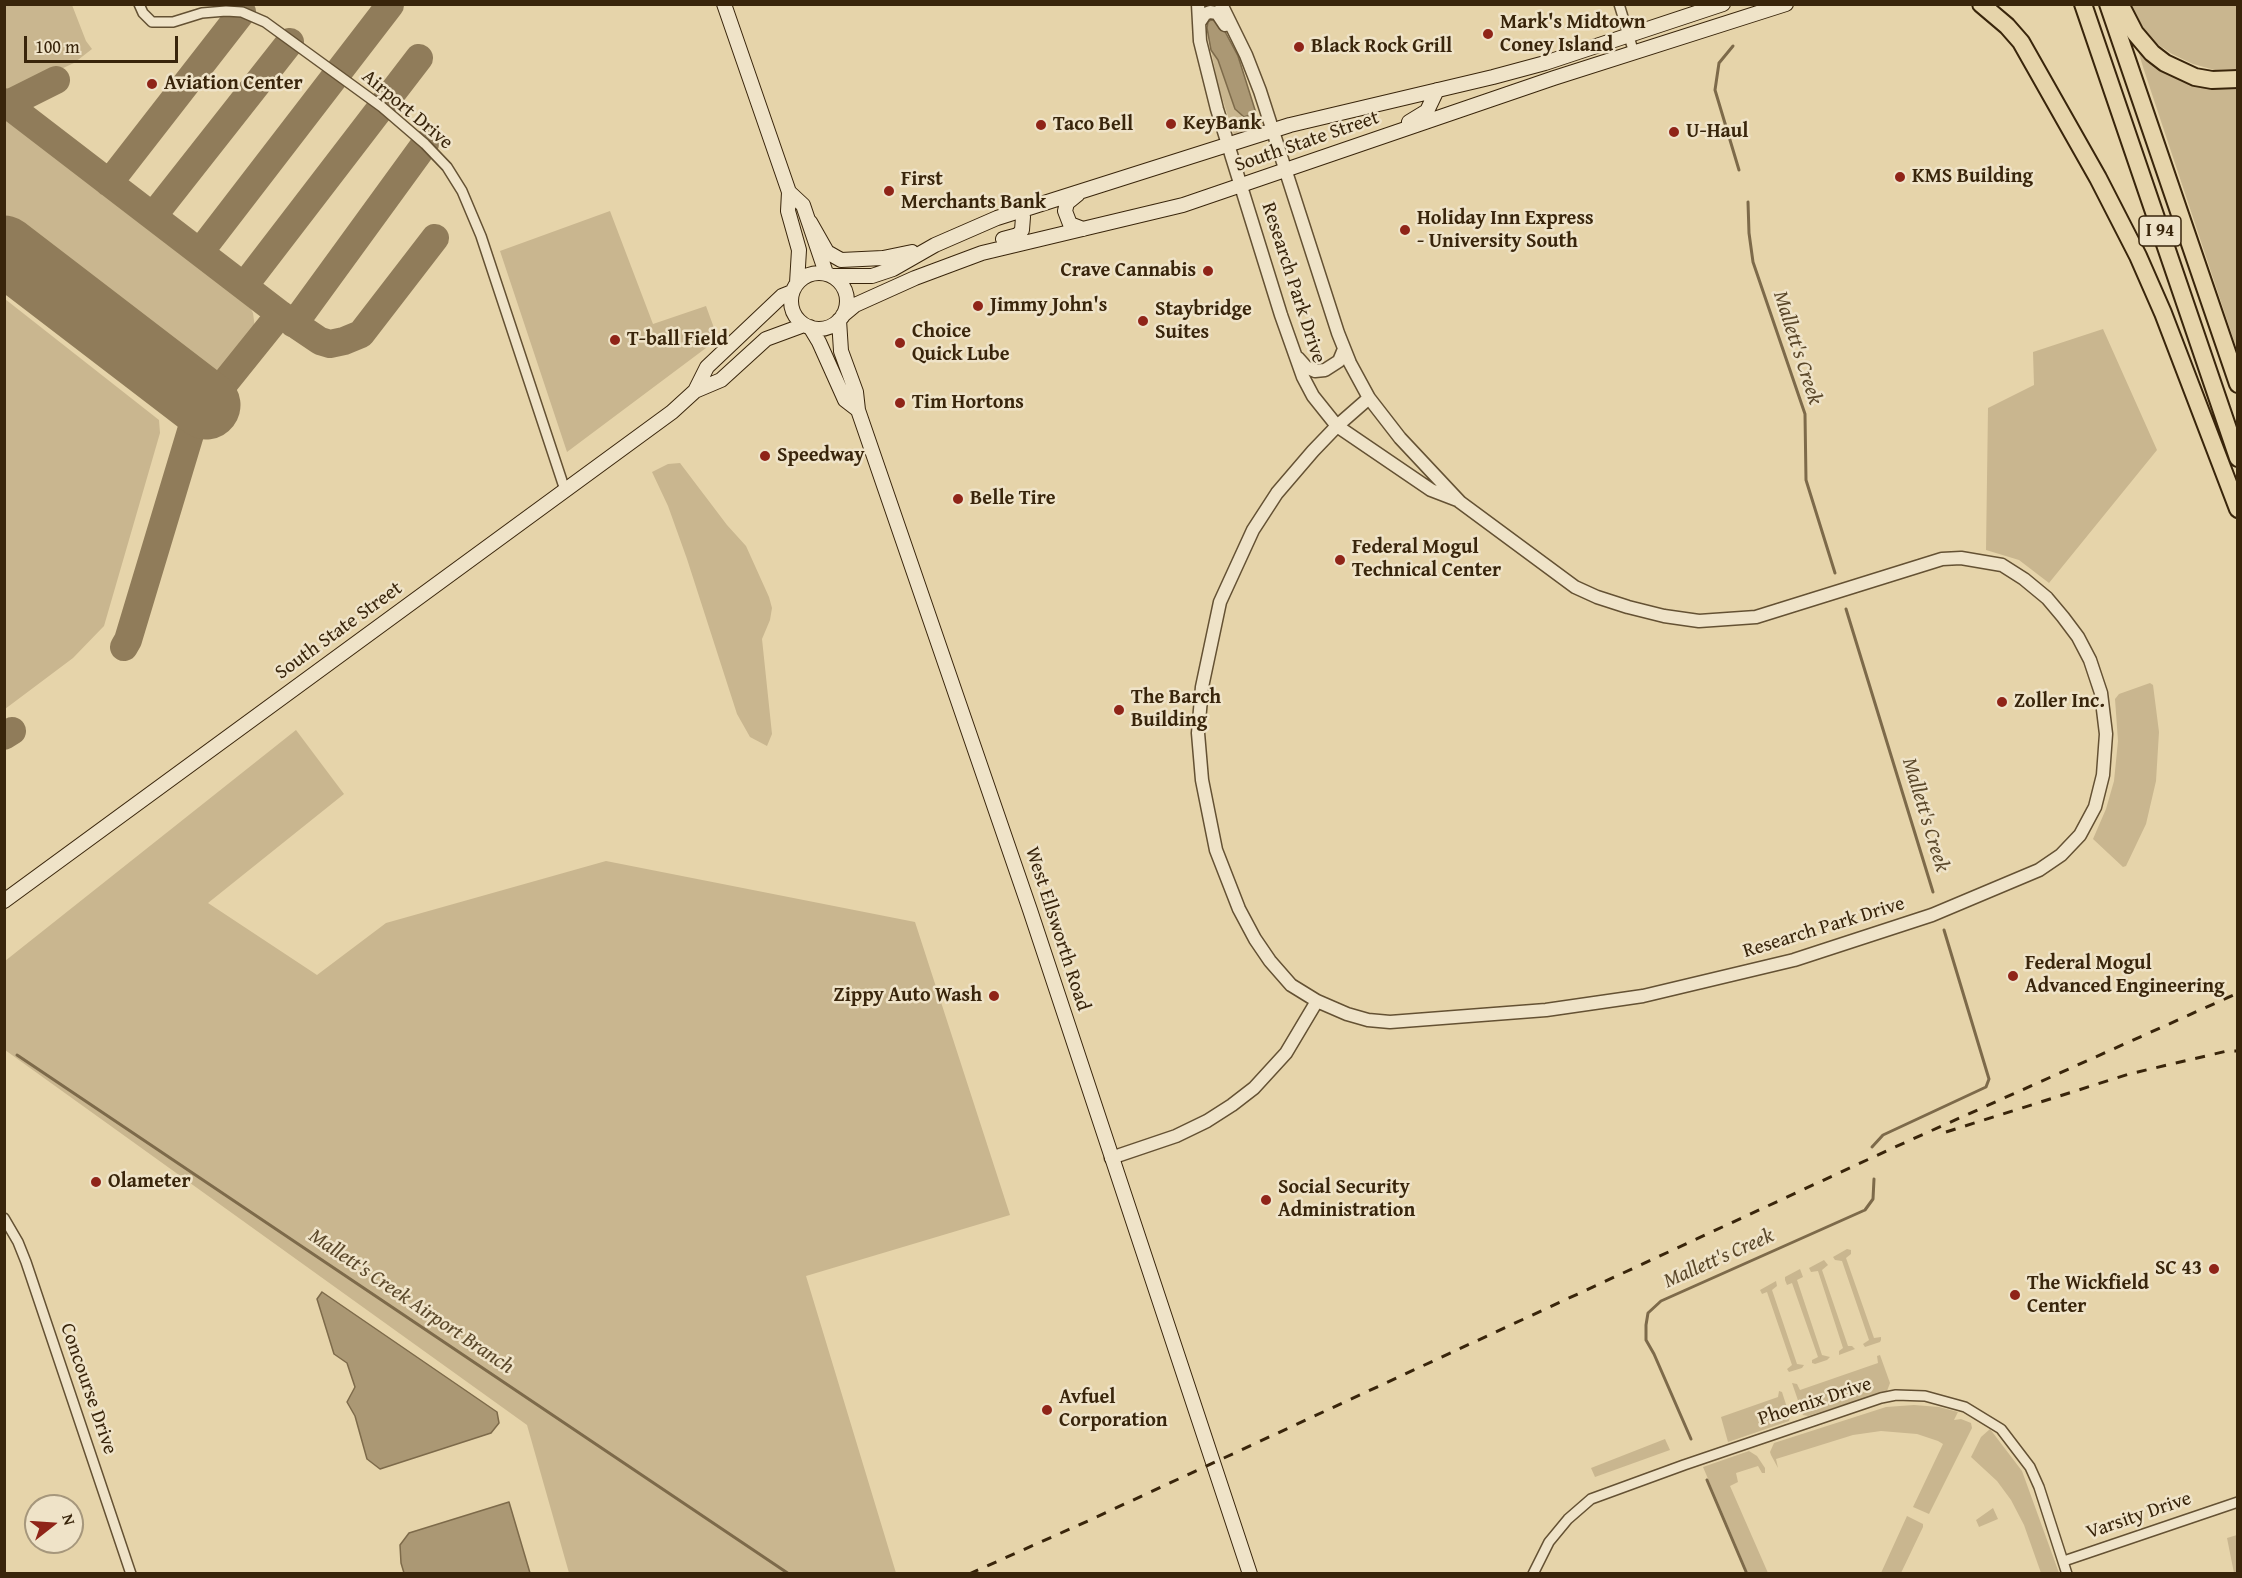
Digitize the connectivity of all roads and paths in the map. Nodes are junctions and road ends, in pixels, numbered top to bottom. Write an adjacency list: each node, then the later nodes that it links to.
1 (139, 4): 46 (street, Airport Drive)
2 (724, 4): 26 (main road)
3 (1198, 4): 13 (street, Research Park Drive)
4 (1221, 4): 17 (street)
5 (1619, 4): 14 (street)
6 (1723, 4): 12 (main road, South State Street)
7 (1786, 4): 15 (main road, South State Street)
8 (1981, 4): 48 (highway)
9 (2083, 4): 45 (highway, I 94)
10 (2108, 4): 40 (highway, I 94)
11 (2120, 4): 18 (highway)
12 (1671, 22): 14 (main road, South State Street); 15 (street)
13 (1199, 23): 17 (street); 21 (street, Research Park Drive)
14 (1628, 35): 16 (street); 19 (main road, South State Street)
15 (1677, 39): 16 (main road, South State Street)
16 (1634, 53): 22 (main road, South State Street)
17 (1246, 55): 20 (street, Research Park Drive)
18 (2238, 80)
19 (1437, 90): 20 (main road, South State Street); 22 (main road)
20 (1272, 131): 21 (main road, South State Street); 23 (street, Research Park Drive)
21 (1228, 146): 24 (street, Research Park Drive); 25 (main road, South State Street)
22 (1335, 153): 23 (main road, South State Street)
23 (1286, 171): 24 (main road, South State Street); 38 (street, Research Park Drive)
24 (1240, 186): 30 (main road, South State Street); 39 (street, Research Park Drive)
25 (1083, 191): 27 (main road, South State Street); 30 (main road)
26 (789, 192): 28 (main road); 35 (main road)
27 (1021, 211): 29 (main road, South State Street); 32 (main road)
28 (810, 222): 31 (main road); 33 (main road)
29 (971, 229): 31 (main road, South State Street); 34 (main road)
30 (1083, 229): 32 (main road, South State Street)
31 (942, 242): 33 (main road, South State Street)
32 (963, 260): 34 (main road, South State Street)
33 (829, 274): 35 (main road); 36 (main road)
34 (924, 275): 36 (main road, South State Street)
35 (794, 287): 37 (main road); 41 (main road, South State Street)
36 (841, 317): 37 (main road); 43 (main road, West Ellsworth Road)
37 (807, 326): 41 (main road, South State Street); 43 (main road, West Ellsworth Road)
38 (1344, 348): 39 (street); 42 (street, Research Park Drive)
39 (1295, 355): 44 (street, Research Park Drive)
40 (2238, 384)
41 (695, 391): 46 (main road, South State Street)
42 (1369, 398): 44 (street, Research Park Drive); 47 (street, Research Park Drive)
43 (858, 410): 51 (main road, West Ellsworth Road)
44 (1337, 426): 47 (street, Research Park Drive); 50 (street, Research Park Drive)
45 (2238, 458)
46 (565, 490): 49 (main road, South State Street)
47 (1460, 501): 50 (street, Research Park Drive)
48 (2238, 509)
49 (4, 901)
50 (1317, 1001): 51 (street)
51 (1112, 1158): 56 (main road, West Ellsworth Road)
52 (4, 1218): 55 (street, Concourse Drive)
53 (2238, 1502): 54 (street, Varsity Drive)
54 (2064, 1561): 57 (street, Phoenix Drive); 58 (street)
55 (131, 1574)
56 (1250, 1574)
57 (1533, 1574)
58 (2067, 1574)

